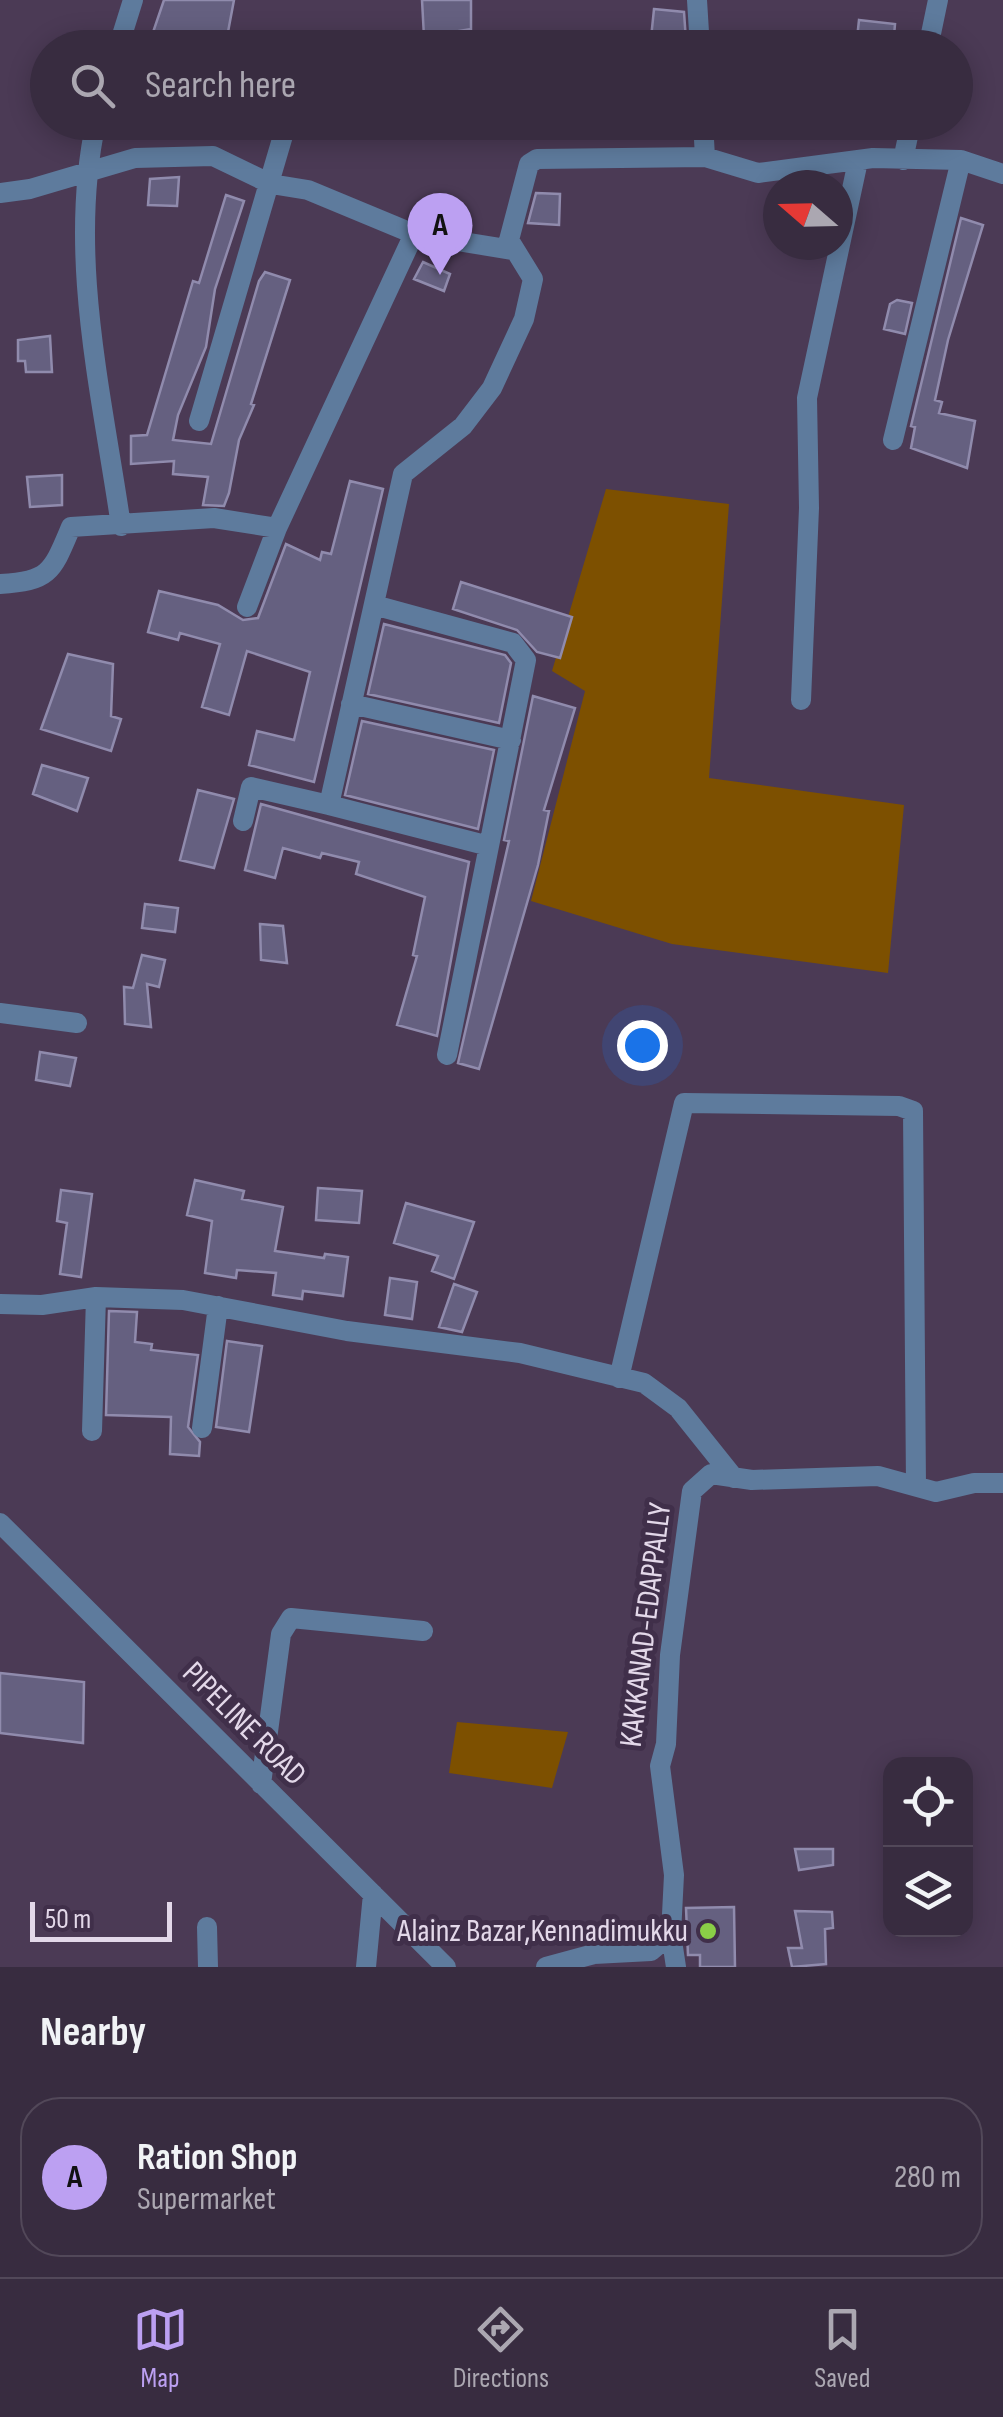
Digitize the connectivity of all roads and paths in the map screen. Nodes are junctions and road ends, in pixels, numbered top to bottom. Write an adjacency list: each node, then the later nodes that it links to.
1 (133, 0): 4 (street)
2 (697, 0): 5 (street)
3 (938, 0): 6 (street)
4 (124, 30)
5 (699, 30)
6 (932, 30)
7 (92, 140): 15 (street)
8 (282, 140): 17 (street)
9 (704, 140): 11 (street)
10 (907, 140): 12 (street)
11 (705, 157): 14 (street); 20 (street)
12 (903, 160): 13 (street); 14 (street)
13 (960, 160): 16 (street); 22 (street)
14 (858, 162): 28 (street)
15 (85, 173): 17 (street); 18 (street); 23 (street)
16 (1003, 174)
17 (271, 184): 19 (street); 21 (street)
18 (0, 193)
19 (414, 234): 20 (street); 24 (street)
20 (513, 250): 26 (street)
21 (199, 421)
22 (892, 440)
23 (121, 526): 24 (street); 25 (street)
24 (276, 528): 27 (street)
25 (0, 584)
26 (374, 605): 29 (street); 30 (street)
27 (247, 607)
28 (801, 700)
29 (352, 704): 30 (street); 31 (street)
30 (511, 740): 33 (street)
31 (329, 805): 32 (street); 33 (street)
32 (243, 822)
33 (489, 846): 36 (street)
34 (0, 1013): 35 (street)
35 (77, 1024)
36 (447, 1055)
37 (96, 1297): 38 (street); 39 (street); 42 (street)
38 (0, 1304)
39 (218, 1306): 40 (street); 41 (street)
40 (620, 1378): 43 (street); 45 (street)
41 (202, 1428)
42 (92, 1431)
43 (734, 1478): 45 (street, KAKKANAD-EDAPPALLY); 51 (street, KAKKANAD-EDAPPALLY)
44 (1003, 1483): 45 (street, KAKKANAD-EDAPPALLY)
45 (916, 1486)
46 (0, 1523): 48 (street, PIPELINE ROAD)
47 (423, 1631): 48 (street)
48 (261, 1784): 49 (street, PIPELINE ROAD)
49 (374, 1894): 53 (street); 54 (street, PIPELINE ROAD)
50 (208, 1926): 52 (street)
51 (671, 1934): 55 (street); 56 (street, KAKKANAD-EDAPPALLY)
52 (208, 1967)
53 (366, 1967)
54 (446, 1967)
55 (546, 1967)
56 (676, 1967)

